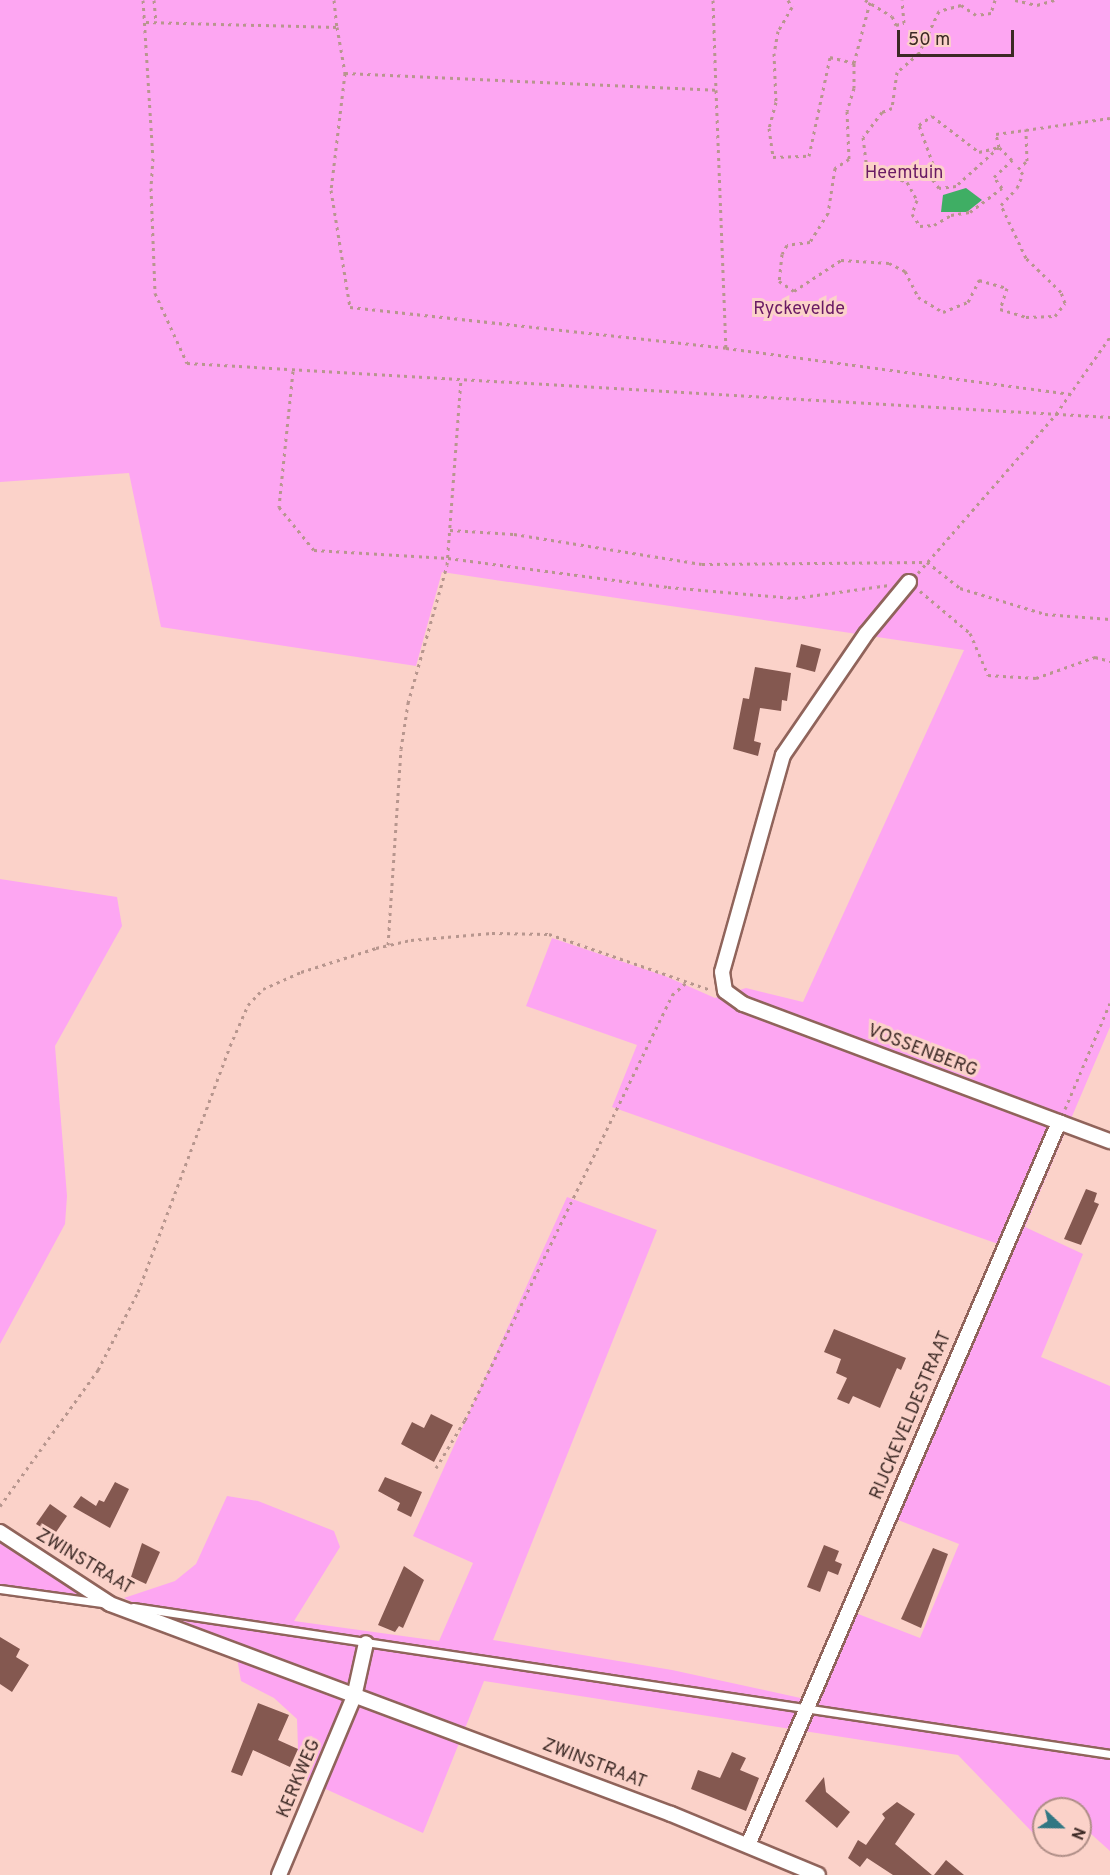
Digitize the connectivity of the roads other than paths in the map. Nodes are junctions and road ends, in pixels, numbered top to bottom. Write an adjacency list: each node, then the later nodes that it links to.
1 (909, 582): 2 (street, VOSSENBERG)
2 (1059, 1122): 3 (street, VOSSENBERG); 9 (street, RIJCKEVELDESTRAAT)
3 (1110, 1141)
4 (0, 1532): 6 (street, ZWINSTRAAT)
5 (0, 1589): 6 (lane)
6 (110, 1604): 7 (lane); 8 (street, ZWINSTRAAT)
7 (366, 1642): 8 (street); 9 (lane)
8 (354, 1697): 11 (street, ZWINSTRAAT); 12 (street, KERKWEG)
9 (805, 1709): 10 (lane); 11 (street, RIJCKEVELDESTRAAT)
10 (1110, 1754)
11 (748, 1845): 13 (street, ZWINSTRAAT)
12 (279, 1875)
13 (818, 1875)

